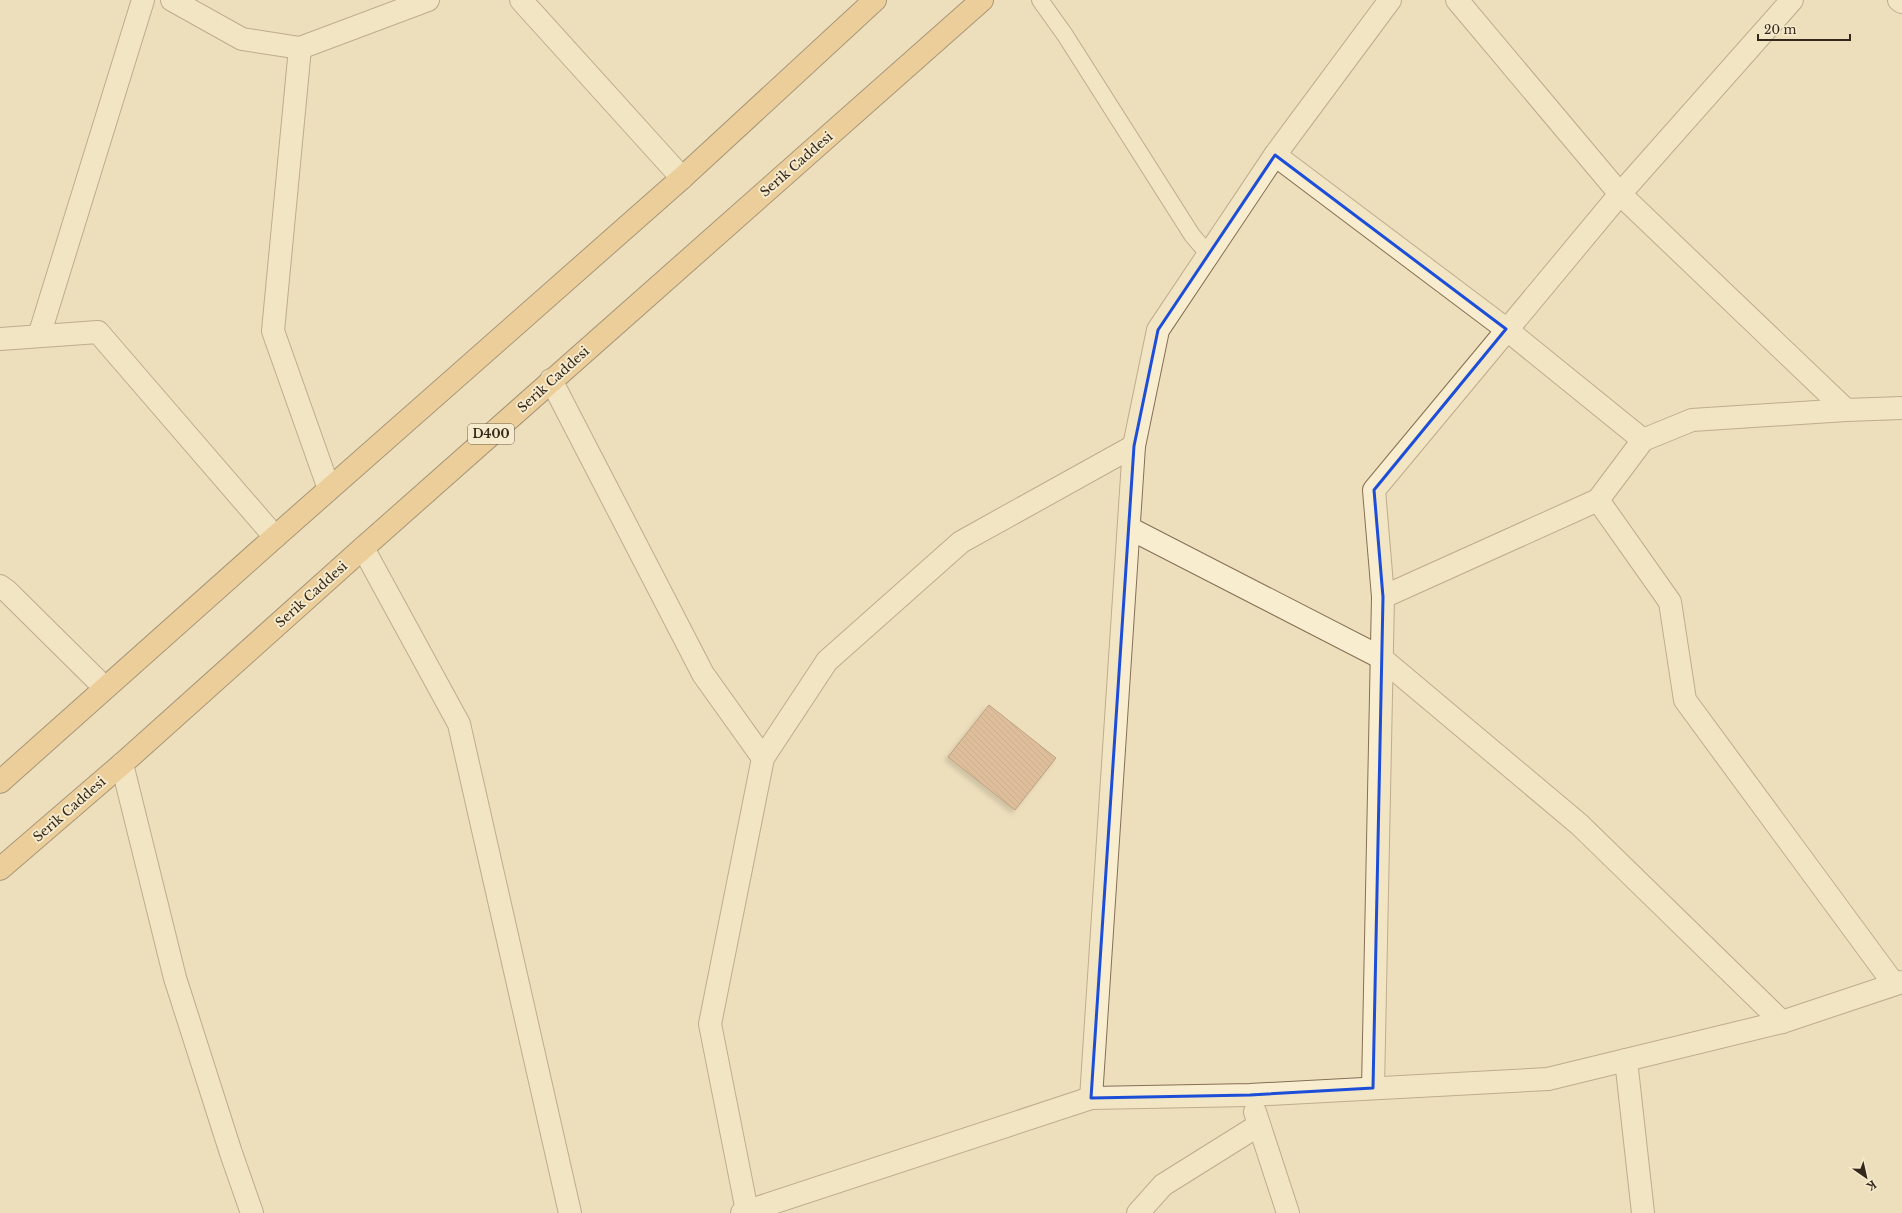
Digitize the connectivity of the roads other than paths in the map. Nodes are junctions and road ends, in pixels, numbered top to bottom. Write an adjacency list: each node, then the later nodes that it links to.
1 (143, 0): 19 (street)
2 (172, 0): 13 (street)
3 (428, 0): 13 (street)
4 (521, 0): 15 (street)
5 (874, 0): 15 (highway)
6 (982, 0): 21 (highway, Serik Caddesi / D400)
7 (1040, 0): 17 (lane)
8 (1390, 0): 14 (street)
9 (1457, 0): 16 (street)
10 (1792, 0): 16 (street)
11 (1900, 0): 12 (street)
12 (1902, 2)
13 (300, 48): 26 (street)
14 (1275, 155): 17 (street); 18 (street)
15 (682, 178): 26 (highway)
16 (1620, 194): 18 (street); 23 (street)
17 (1209, 255): 25 (street)
18 (1506, 329): 24 (street); 32 (street)
19 (39, 336): 20 (street); 29 (street)
20 (0, 339)
21 (552, 380): 30 (highway, Serik Caddesi / D400); 35 (street)
22 (1902, 408): 23 (street)
23 (1846, 410): 24 (street)
24 (1643, 440): 27 (street)
25 (1134, 446): 28 (street); 35 (street)
26 (329, 489): 29 (highway)
27 (1598, 500): 32 (street); 39 (street)
28 (1129, 528): 33 (street); 44 (street)
29 (275, 537): 34 (highway)
30 (363, 548): 36 (highway, Serik Caddesi / D400); 48 (street)
31 (0, 586): 34 (street)
32 (1382, 597): 33 (street)
33 (1380, 657): 40 (street); 42 (street)
34 (105, 688): 37 (highway)
35 (762, 758): 46 (street)
36 (122, 764): 38 (highway, Serik Caddesi / D400); 47 (street)
37 (0, 782)
38 (0, 869)
39 (1898, 983): 40 (street)
40 (1782, 1022): 41 (street)
41 (1626, 1060): 42 (street); 51 (street)
42 (1373, 1088): 43 (street)
43 (1250, 1095): 44 (street); 45 (street)
44 (1091, 1098): 46 (street)
45 (1259, 1125): 49 (street); 50 (street)
46 (744, 1212)
47 (252, 1213)
48 (570, 1213)
49 (1138, 1213)
50 (1288, 1213)
51 (1643, 1213)

